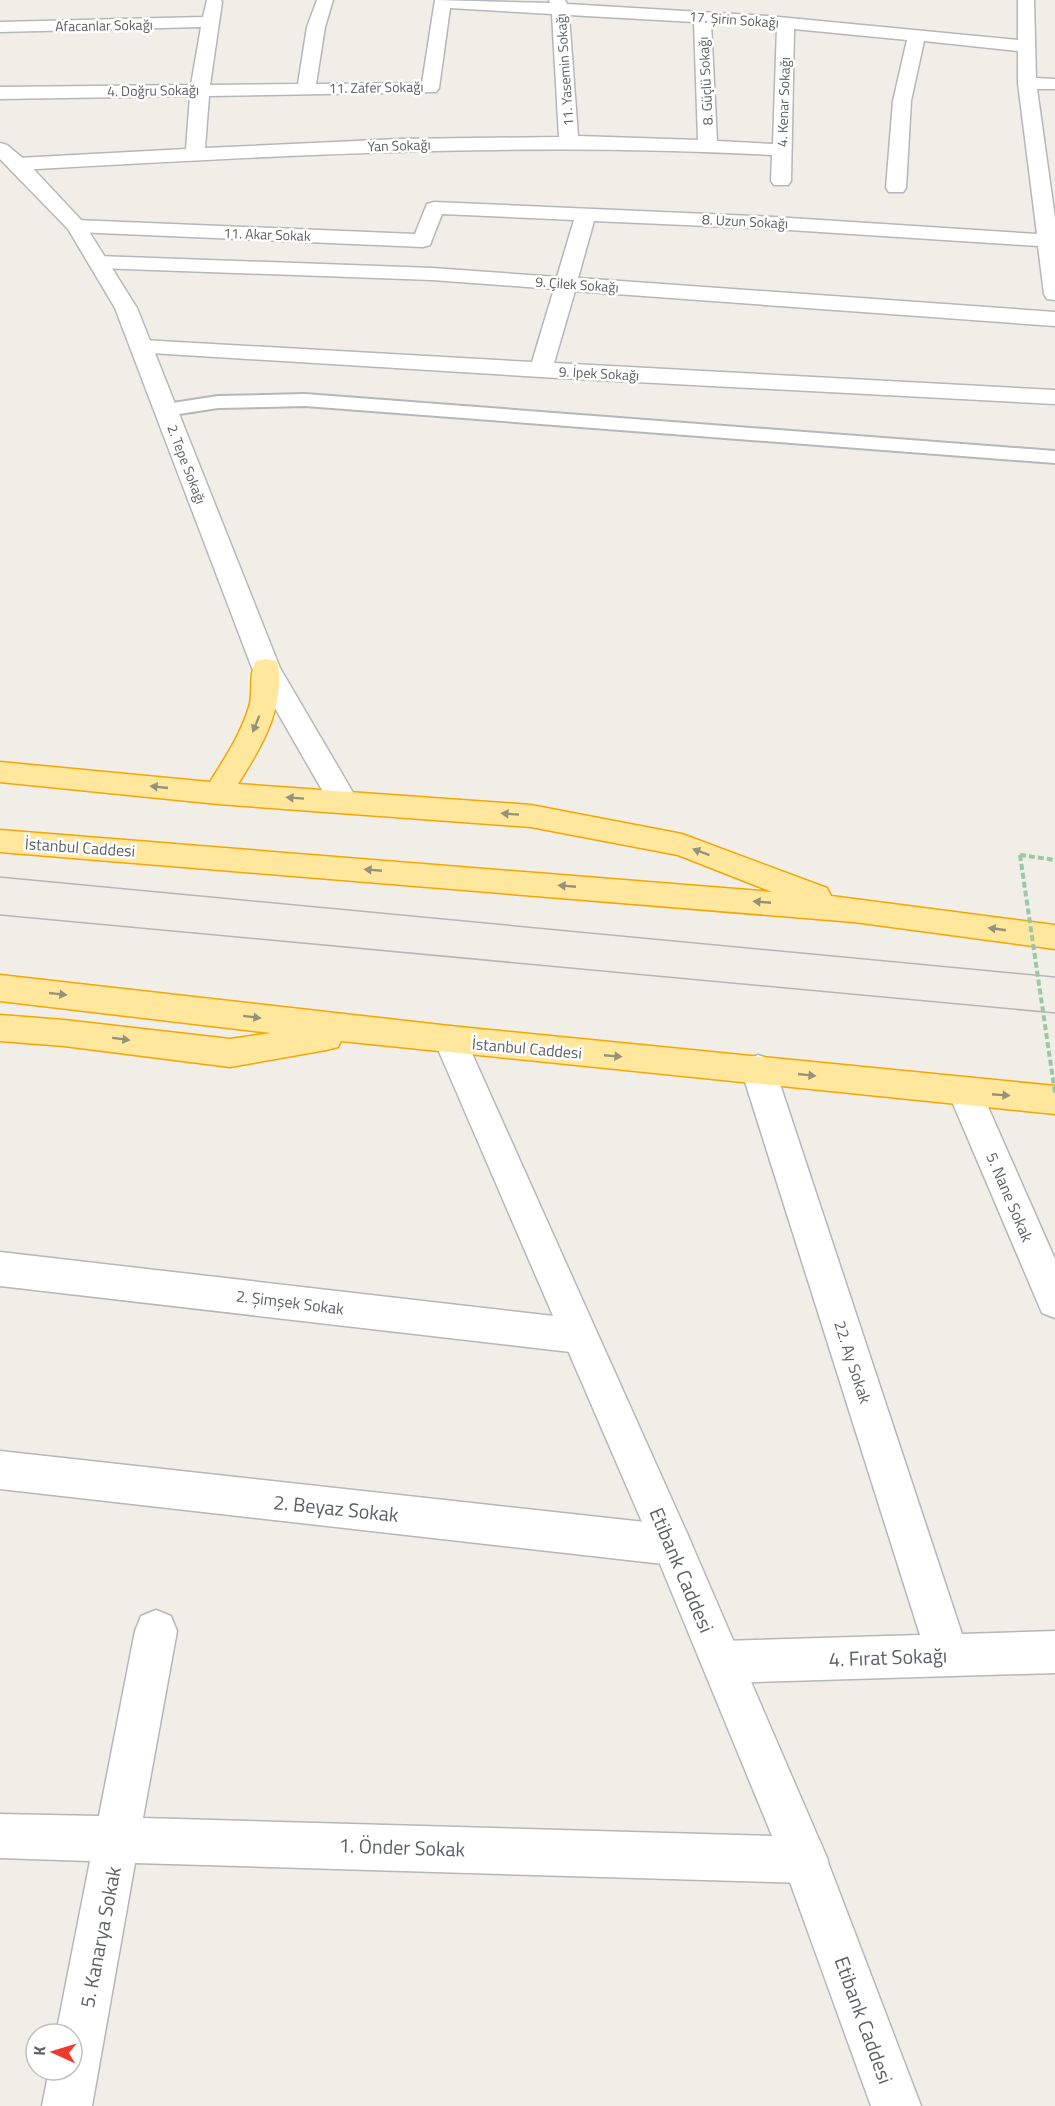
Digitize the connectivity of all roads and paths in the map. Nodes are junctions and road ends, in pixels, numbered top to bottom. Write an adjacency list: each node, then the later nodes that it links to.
1 (214, 0): 9 (street)
2 (325, 0): 16 (street)
3 (770, 0): 10 (street, 4. Kenar Sokağı)
4 (1026, 0): 13 (street)
5 (443, 1): 6 (street, 17. Şirin Sokağı); 16 (street, 11. Zafer Sokağı)
6 (559, 4): 7 (street, 17. Şirin Sokağı); 21 (street, 11. Yasemin Sokağı)
7 (629, 6): 8 (street, 17. Şirin Sokağı)
8 (702, 17): 10 (street, 17. Şirin Sokağı); 22 (street, 8. Güçlü Sokağı)
9 (209, 22): 11 (street, Afacanlar Sokağı); 17 (street)
10 (777, 22): 12 (street, 17. Şirin Sokağı); 23 (street, 4. Kenar Sokağı)
11 (0, 27)
12 (916, 36): 13 (street, 17. Şirin Sokağı); 27 (street)
13 (1025, 46): 14 (street)
14 (1027, 83): 15 (street); 19 (street)
15 (1055, 84)
16 (306, 88): 17 (street, 4. Doğru Sokağı)
17 (201, 89): 18 (street, 4. Doğru Sokağı); 24 (street)
18 (0, 93)
19 (1034, 132): 20 (street); 28 (street)
20 (1055, 133)
21 (569, 141): 22 (street, Yan Sokağı); 24 (street, Yan Sokağı)
22 (708, 145): 23 (street, Yan Sokağı)
23 (780, 150): 26 (street, 4. Kenar Sokağı)
24 (195, 154): 25 (street, Yan Sokağı)
25 (9, 156): 31 (street, 2. Tepe Sokağı)
26 (781, 181)
27 (896, 188)
28 (1049, 188): 32 (street)
29 (434, 208): 30 (street, 8. Uzun Sokağı); 31 (street, 11. Akar Sokak)
30 (586, 214): 32 (street, 8. Uzun Sokağı); 34 (street)
31 (76, 226): 33 (street, 2. Tepe Sokağı)
32 (1052, 241): 35 (street)
33 (98, 262): 34 (street, 9. Çilek Sokağı); 37 (street, 2. Tepe Sokağı)
34 (566, 284): 36 (street, 9. Çilek Sokağı); 38 (street)
35 (1055, 294)
36 (1055, 319)
37 (142, 347): 38 (street, 9. İpek Sokağı); 40 (street, 2. Tepe Sokağı)
38 (541, 370): 39 (street, 9. İpek Sokağı)
39 (1055, 397)
40 (166, 410): 41 (lane); 42 (street, 2. Tepe Sokağı)
41 (1055, 457)
42 (266, 668): 44 (highway, one-way to 44); 45 (street, 2. Tepe Sokağı)
43 (0, 772): 44 (highway, one-way to 43)
44 (218, 793): 45 (highway, one-way to 44)
45 (342, 801): 48 (highway, one-way to 45)
46 (0, 841): 48 (highway, İstanbul Caddesi, one-way to 46)
47 (1055, 860): 58 (path, bridge)
48 (854, 910): 49 (highway, İstanbul Caddesi, one-way to 48)
49 (1055, 937)
50 (0, 988): 52 (highway, İstanbul Caddesi, one-way to 52)
51 (0, 1028): 53 (highway)
52 (364, 1030): 53 (highway, one-way to 52); 54 (highway, İstanbul Caddesi)
53 (64, 1033): 55 (highway)
54 (450, 1040): 56 (highway, İstanbul Caddesi, one-way to 56); 62 (street, Etibank Caddesi)
55 (0, 1043)
56 (758, 1069): 57 (highway, İstanbul Caddesi, one-way to 57); 67 (street, 22. Ay Sokak)
57 (965, 1092): 59 (highway, İstanbul Caddesi, one-way to 59); 61 (street, 5. Nane Sokak)
58 (1055, 1093)
59 (1055, 1100)
60 (0, 1269): 62 (street, 2. Şimşek Sokak)
61 (1055, 1301)
62 (579, 1336): 64 (street, Etibank Caddesi)
63 (0, 1470): 64 (street, 2. Beyaz Sokak)
64 (672, 1545): 68 (street, Etibank Caddesi)
65 (156, 1631): 70 (street, 5. Kanarya Sokak)
66 (1055, 1652): 67 (street, 4. Fırat Sokağı)
67 (948, 1656): 68 (street, 4. Fırat Sokağı)
68 (722, 1662): 71 (street, Etibank Caddesi)
69 (0, 1836): 70 (street, 1. Önder Sokak)
70 (118, 1839): 71 (street, 1. Önder Sokak); 72 (street, 5. Kanarya Sokak)
71 (805, 1860): 73 (street, Etibank Caddesi)
72 (67, 2106)
73 (896, 2106)

